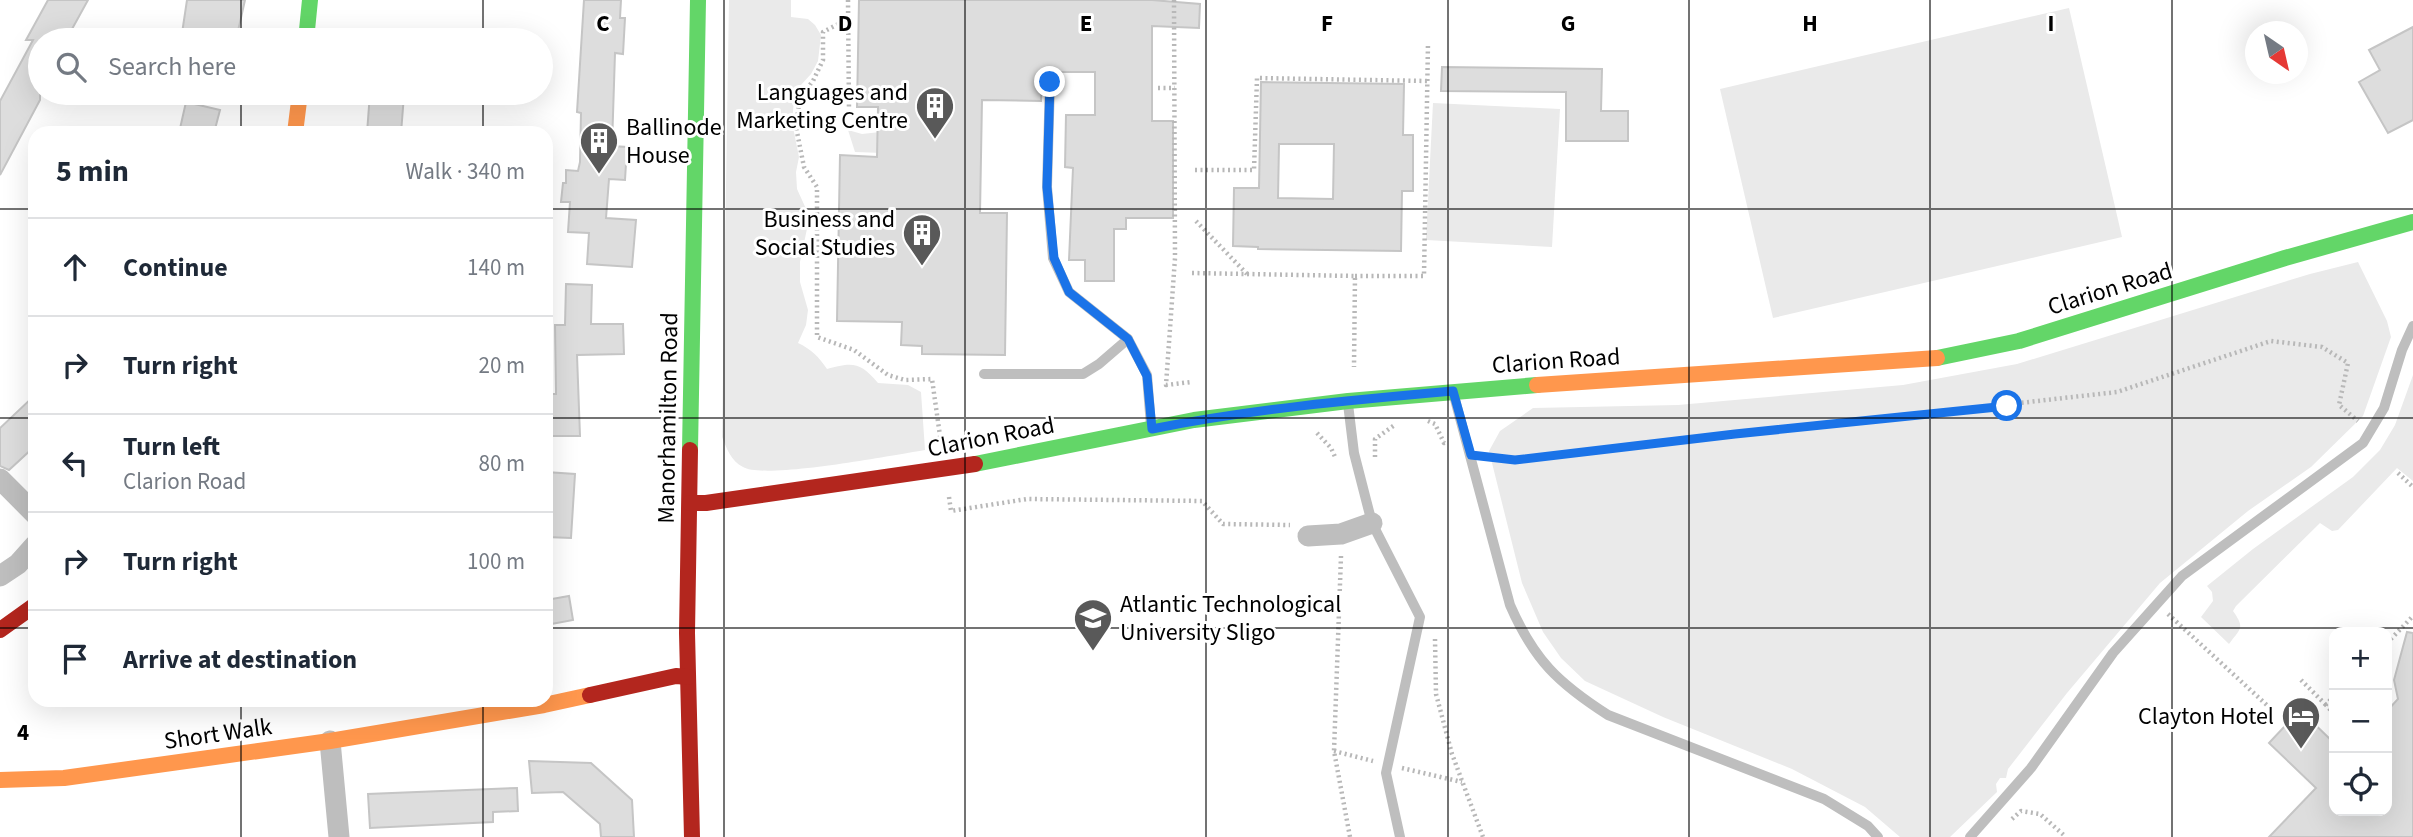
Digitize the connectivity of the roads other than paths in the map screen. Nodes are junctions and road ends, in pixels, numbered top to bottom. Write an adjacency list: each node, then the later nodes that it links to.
1 (310, 0): 3 (main road)
2 (698, 0): 15 (main road, Manorhamilton Road)
3 (307, 28)
4 (1050, 82): 9 (lane)
5 (298, 105): 6 (main road)
6 (296, 126)
7 (2413, 222): 11 (main road, Clarion Road)
8 (2413, 326): 32 (lane)
9 (1128, 339): 10 (lane); 13 (lane)
10 (984, 374)
11 (1453, 391): 12 (main road, Clarion Road); 31 (lane)
12 (1348, 401): 13 (main road, Clarion Road); 17 (lane)
13 (1152, 429): 15 (main road, Clarion Road)
14 (0, 479): 16 (street)
15 (690, 503): 23 (main road, Manorhamilton Road)
16 (28, 507)
17 (1372, 523): 18 (street); 30 (lane)
18 (1300, 530)
19 (28, 553): 20 (street)
20 (0, 576)
21 (28, 610): 22 (main road)
22 (0, 630)
23 (688, 677): 24 (main road, Short Walk); 29 (main road, Manorhamilton Road)
24 (553, 703)
25 (532, 707): 26 (main road, Short Walk)
26 (330, 741): 27 (main road, Short Walk); 28 (street)
27 (0, 780)
28 (340, 837)
29 (692, 837)
30 (1401, 837)
31 (1878, 837)
32 (1970, 837)

